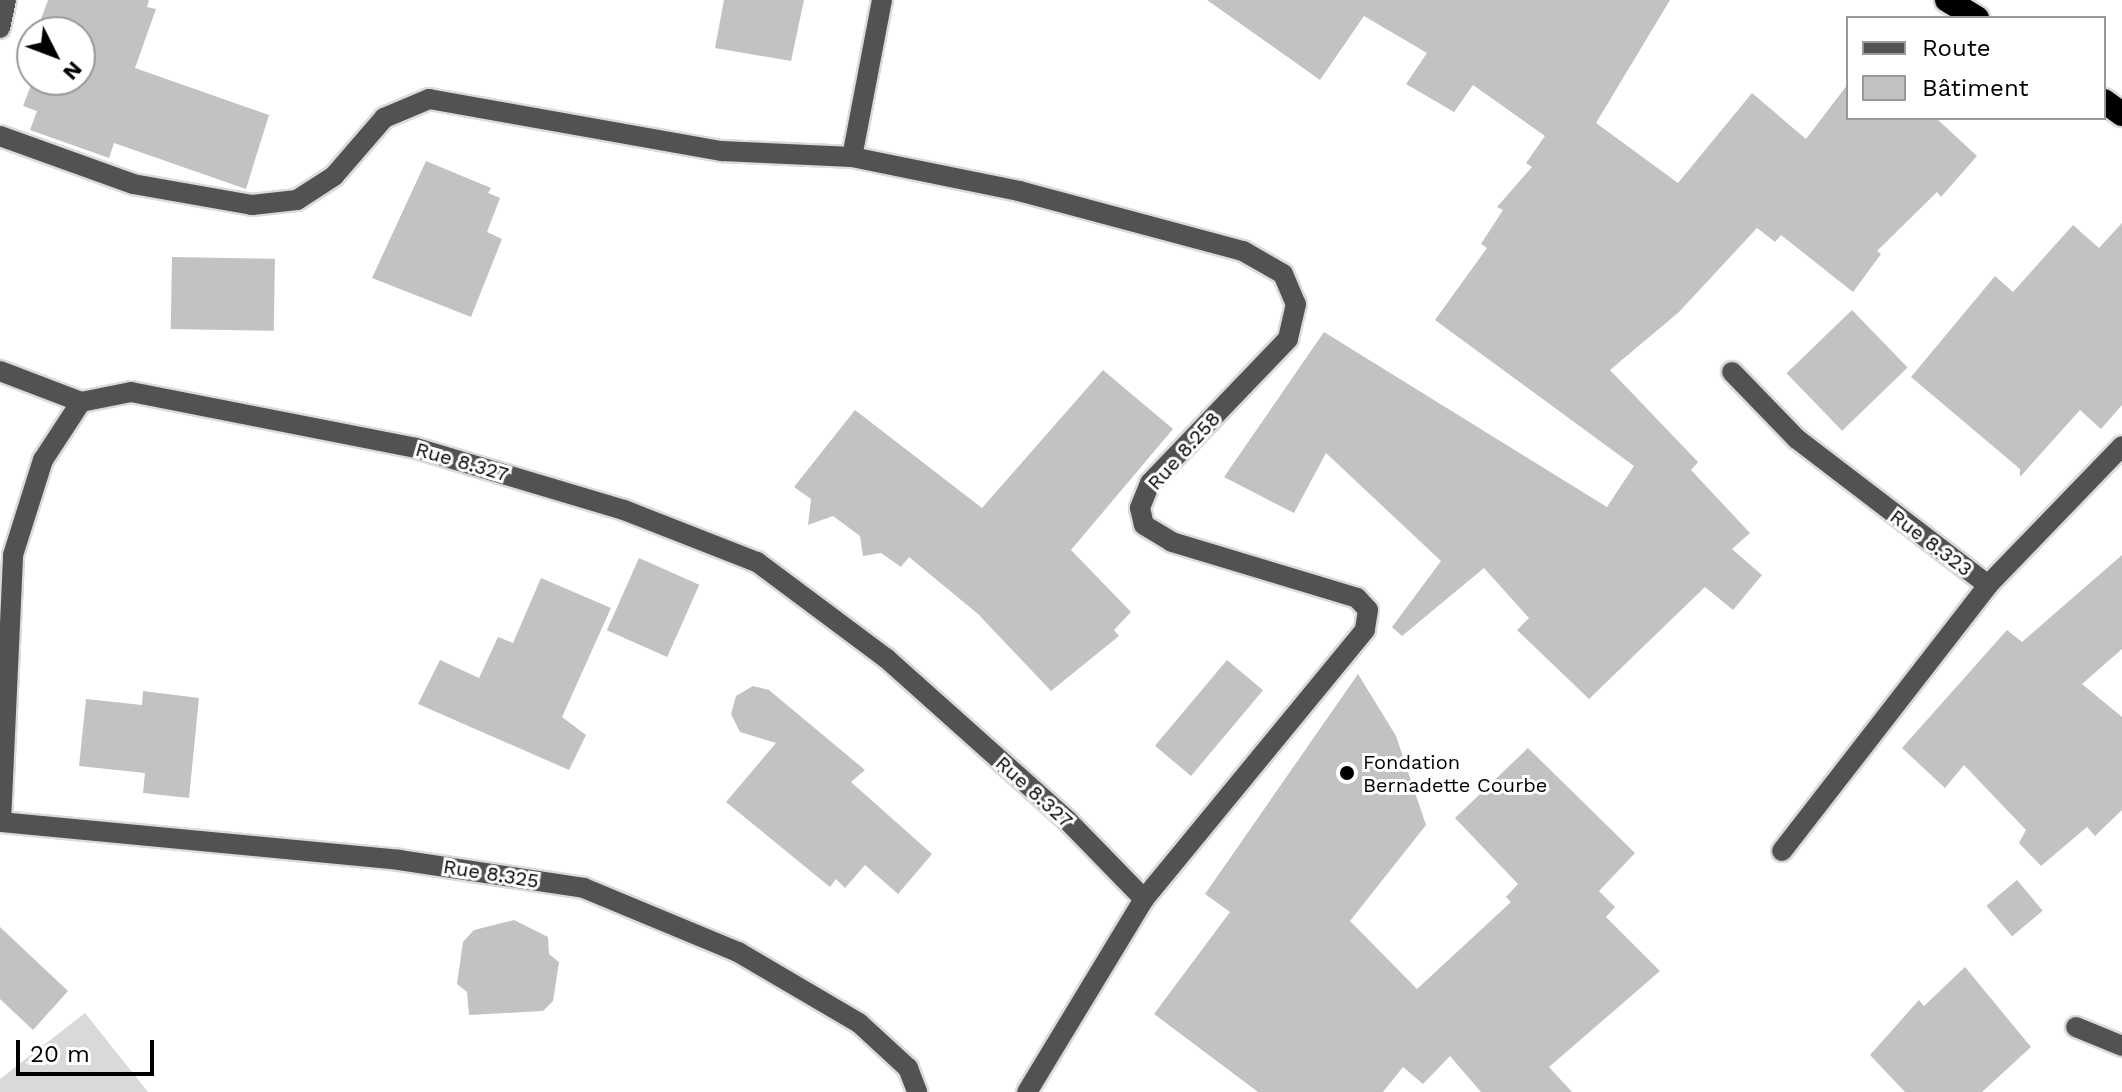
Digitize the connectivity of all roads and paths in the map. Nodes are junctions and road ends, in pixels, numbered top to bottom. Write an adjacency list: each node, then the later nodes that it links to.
1 (6, 0): 5 (street)
2 (882, 0): 7 (street)
3 (1947, 0): 4 (highway)
4 (1974, 16)
5 (0, 28)
6 (0, 136): 7 (street)
7 (852, 157): 15 (street, Rue 8.258)
8 (0, 371): 10 (street)
9 (1732, 372): 12 (street, Rue 8.323)
10 (81, 402): 13 (street); 15 (street, Rue 8.327)
11 (2122, 446): 12 (street, Rue 8.323)
12 (1988, 585): 14 (street)
13 (1, 822): 18 (street, Rue 8.325)
14 (1782, 851)
15 (1144, 899): 19 (street, Rue 8.258)
16 (2076, 1027): 17 (street)
17 (2122, 1046)
18 (917, 1092)
19 (1027, 1092)

